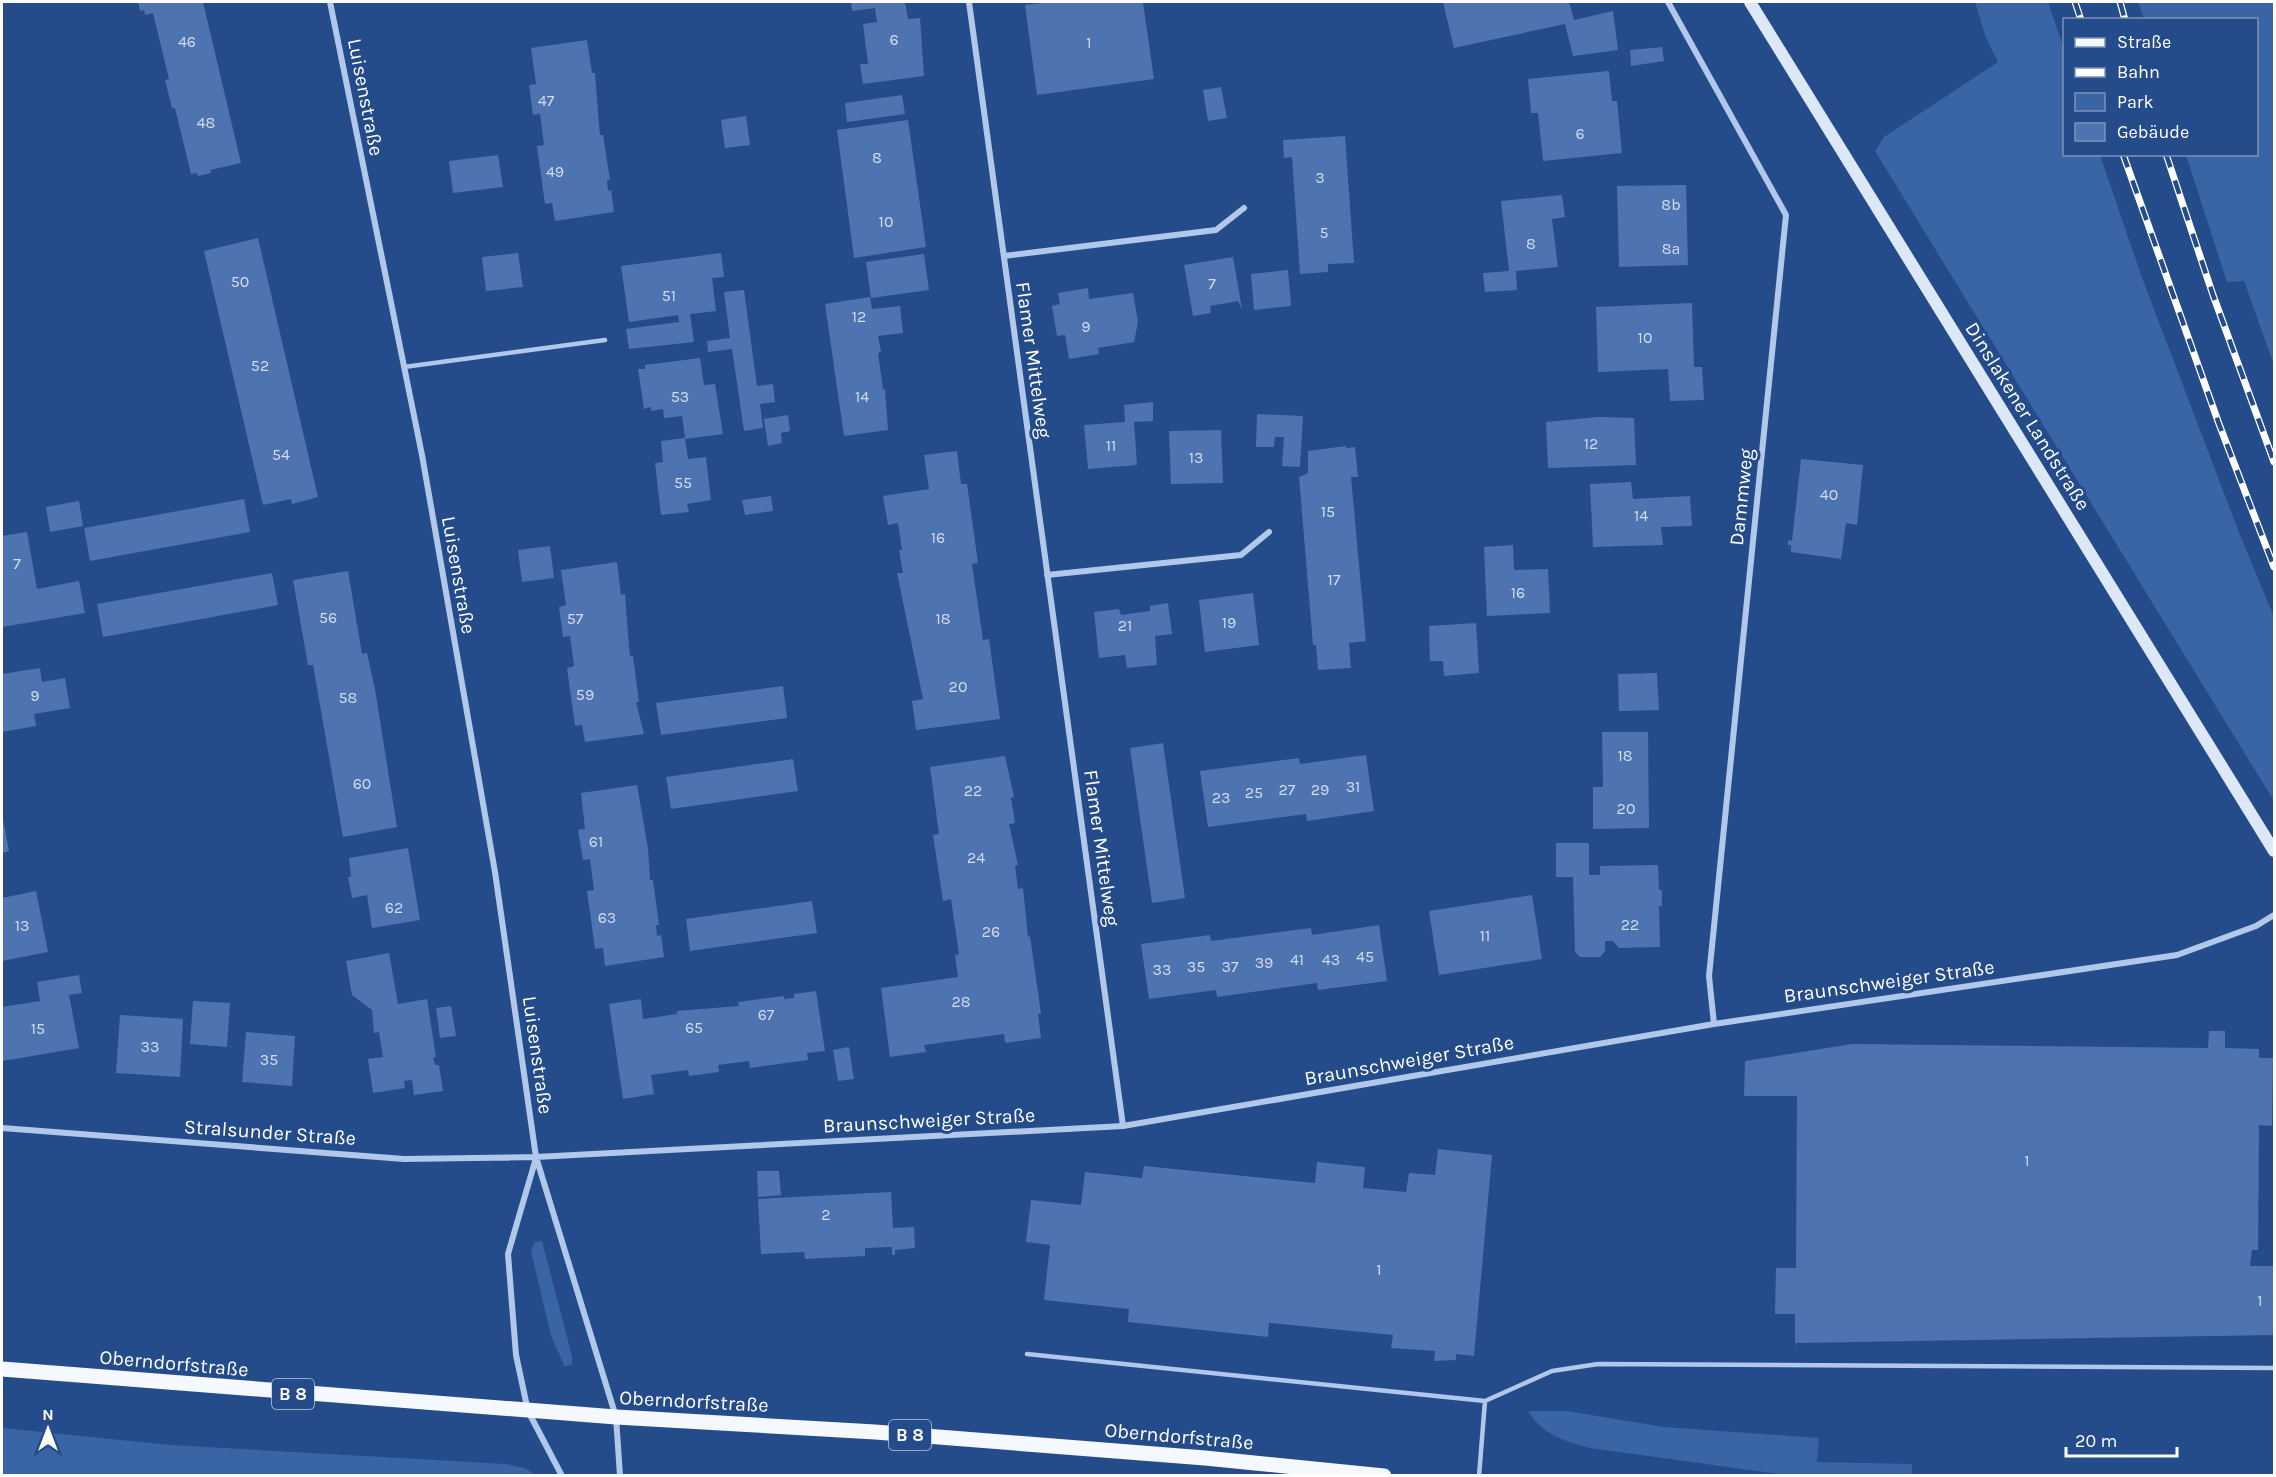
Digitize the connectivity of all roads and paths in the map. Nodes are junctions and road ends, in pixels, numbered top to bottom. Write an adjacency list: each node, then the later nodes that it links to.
1 (330, 2): 8 (street, Luisenstraße)
2 (969, 2): 6 (street, Flamer Mittelweg)
3 (1668, 2): 13 (street, Dammweg)
4 (1750, 2): 11 (main road, Dinslakener Landstraße)
5 (1244, 208): 6 (street, Flamer Mittelweg)
6 (1004, 256): 10 (street, Flamer Mittelweg)
7 (605, 339): 8 (lane)
8 (404, 367): 16 (street, Luisenstraße)
9 (1269, 532): 10 (street)
10 (1047, 575): 14 (street, Flamer Mittelweg)
11 (2274, 850)
12 (2274, 915): 13 (street, Braunschweiger Straße)
13 (1714, 1024): 14 (street, Braunschweiger Straße)
14 (1123, 1126): 16 (street, Braunschweiger Straße)
15 (2, 1128): 16 (street, Stralsunder Straße)
16 (536, 1157): 21 (street, Luisenstraße); 22 (street, Luisenstraße)
17 (1027, 1354): 20 (lane)
18 (2274, 1368): 20 (lane)
19 (2, 1370): 21 (main road, Oberndorfstraße / B 8)
20 (1485, 1401): 26 (lane)
21 (528, 1411): 22 (main road, Oberndorfstraße / B 8); 23 (street, Luisenstraße)
22 (616, 1418): 24 (street, Luisenstraße); 25 (main road, Oberndorfstraße / B 8)
23 (562, 1476)
24 (620, 1476)
25 (1384, 1476)
26 (1479, 1476)

